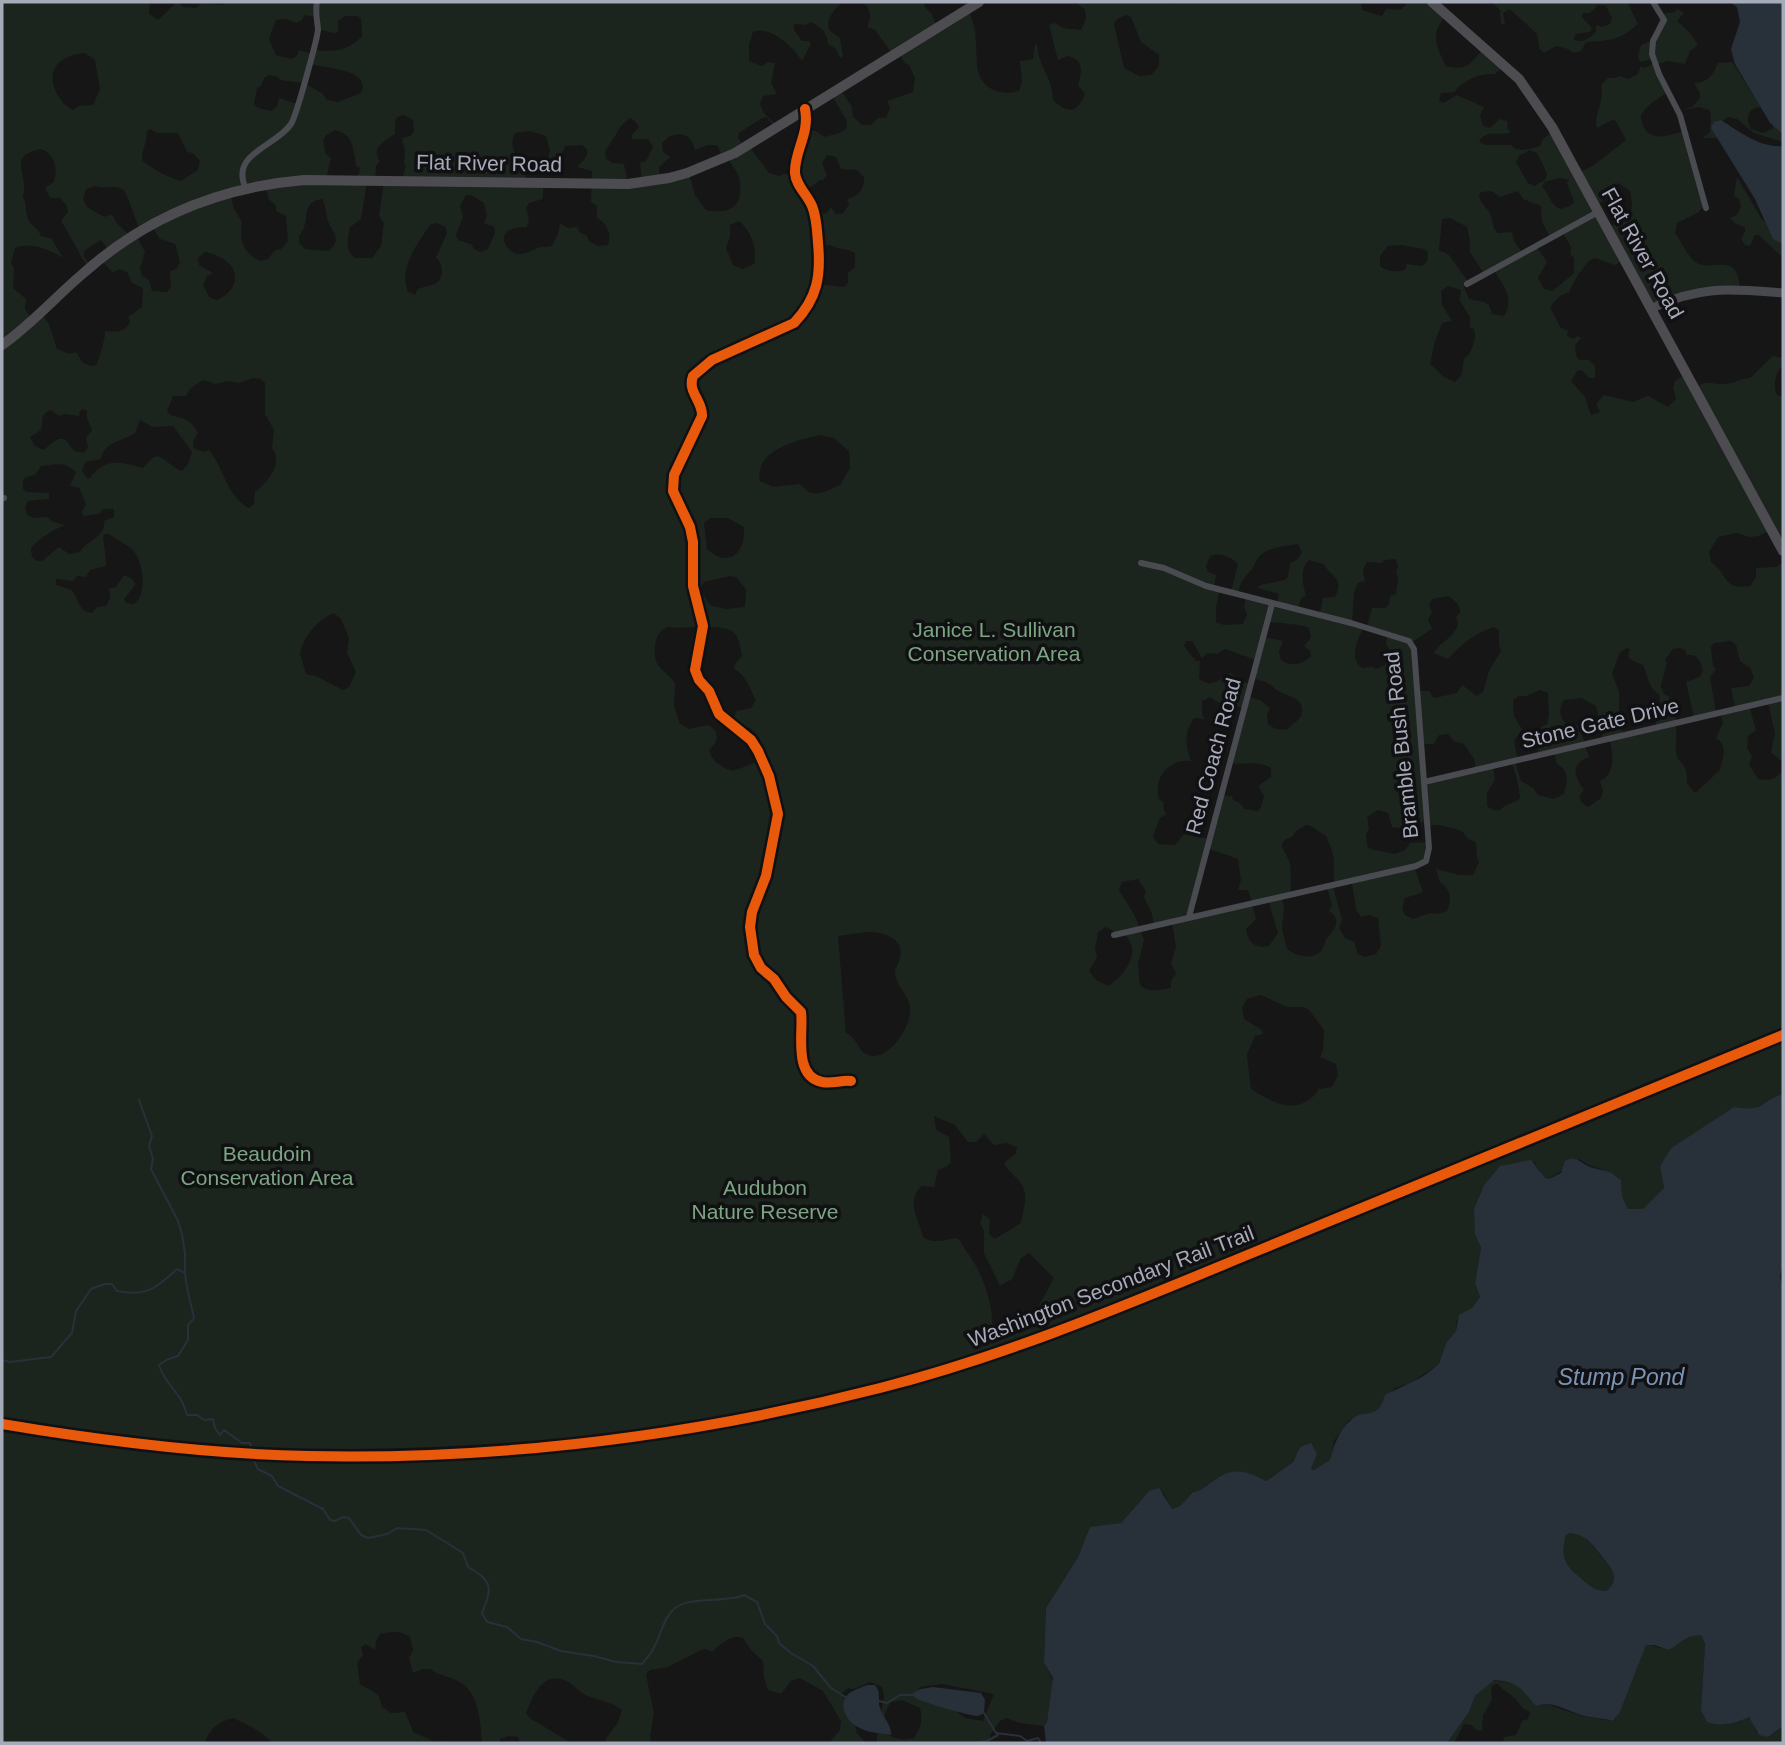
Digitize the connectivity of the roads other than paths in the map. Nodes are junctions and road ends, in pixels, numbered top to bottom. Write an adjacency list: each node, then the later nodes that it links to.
1 (317, 2): 6 (street)
2 (979, 2): 5 (main road, Flat River Road)
3 (1432, 2): 8 (main road, Flat River Road)
4 (1653, 2): 7 (street)
5 (805, 109): 6 (main road, Flat River Road); 20 (street)
6 (246, 188): 12 (main road, Flat River Road)
7 (1706, 208)
8 (1598, 212): 9 (street); 11 (main road, Flat River Road)
9 (1467, 284)
10 (1783, 293): 11 (street)
11 (1652, 308): 13 (main road, Flat River Road)
12 (2, 345)
13 (1783, 551)
14 (1141, 563): 15 (street, Bramble Bush Road)
15 (1272, 604): 17 (street, Bramble Bush Road); 18 (street, Red Coach Road)
16 (1783, 698): 17 (street, Stone Gate Drive)
17 (1424, 782): 18 (street, Bramble Bush Road)
18 (1189, 917): 19 (street, Bramble Bush Road)
19 (1114, 934)
20 (851, 1081)

